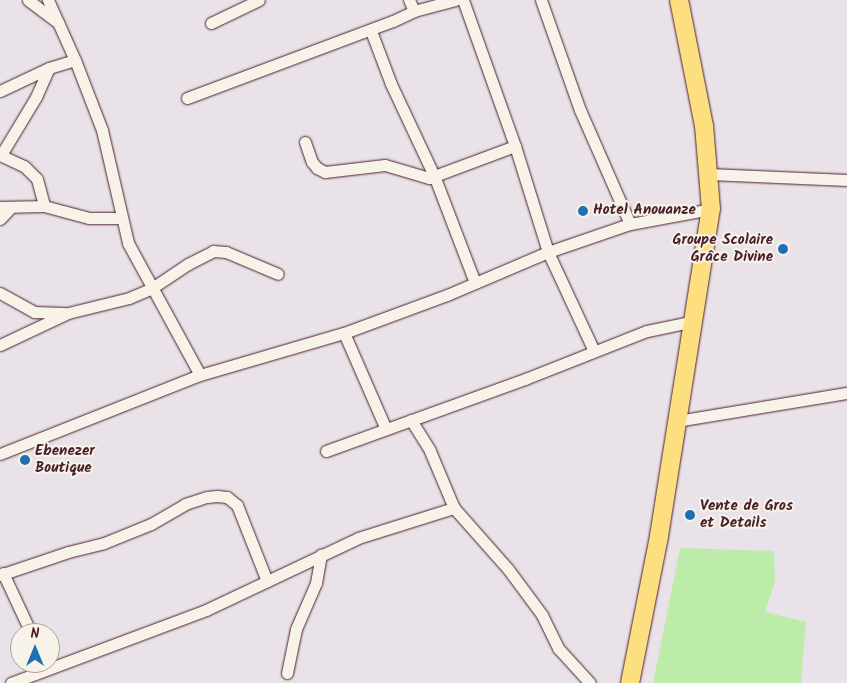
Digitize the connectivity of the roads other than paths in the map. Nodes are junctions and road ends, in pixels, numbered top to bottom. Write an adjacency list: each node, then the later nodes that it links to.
1 (28, 0): 10 (street)
2 (48, 0): 10 (street)
3 (259, 0): 11 (street)
4 (409, 0): 9 (street)
5 (455, 0): 9 (street)
6 (463, 0): 18 (street)
7 (541, 0): 28 (street)
8 (678, 0): 20 (main road)
9 (414, 11): 12 (street)
10 (58, 23): 13 (street)
11 (211, 23)
12 (371, 31): 16 (street); 21 (street)
13 (75, 60): 14 (street); 26 (street)
14 (49, 68): 15 (street); 19 (street)
15 (0, 91)
16 (187, 98)
17 (305, 142): 21 (street)
18 (515, 146): 21 (street); 29 (street)
19 (0, 155): 23 (street)
20 (709, 174): 22 (street); 25 (main road)
21 (435, 178): 31 (street)
22 (847, 180)
23 (44, 206): 24 (street); 26 (street)
24 (5, 207): 27 (street)
25 (710, 209): 28 (street); 35 (main road)
26 (121, 218): 32 (street)
27 (0, 219)
28 (630, 224): 29 (street)
29 (548, 252): 31 (street); 38 (street)
30 (278, 274): 32 (street)
31 (475, 283): 36 (street)
32 (152, 288): 34 (street); 39 (street)
33 (0, 293): 34 (street)
34 (68, 313): 37 (street)
35 (694, 321): 38 (street); 42 (main road)
36 (344, 333): 39 (street); 43 (street)
37 (0, 345)
38 (594, 351): 41 (street)
39 (200, 375): 45 (street)
40 (847, 393): 42 (street)
41 (411, 420): 43 (street); 46 (street)
42 (677, 421): 56 (main road)
43 (386, 429): 44 (street)
44 (326, 451)
45 (0, 454)
46 (454, 508): 47 (street); 55 (street)
47 (321, 554): 49 (street); 53 (street)
48 (2, 574): 49 (street); 50 (street)
49 (267, 581): 51 (street)
50 (26, 623)
51 (60, 662)
52 (32, 673): 54 (street)
53 (287, 673)
54 (10, 683)
55 (590, 683)
56 (630, 683)

